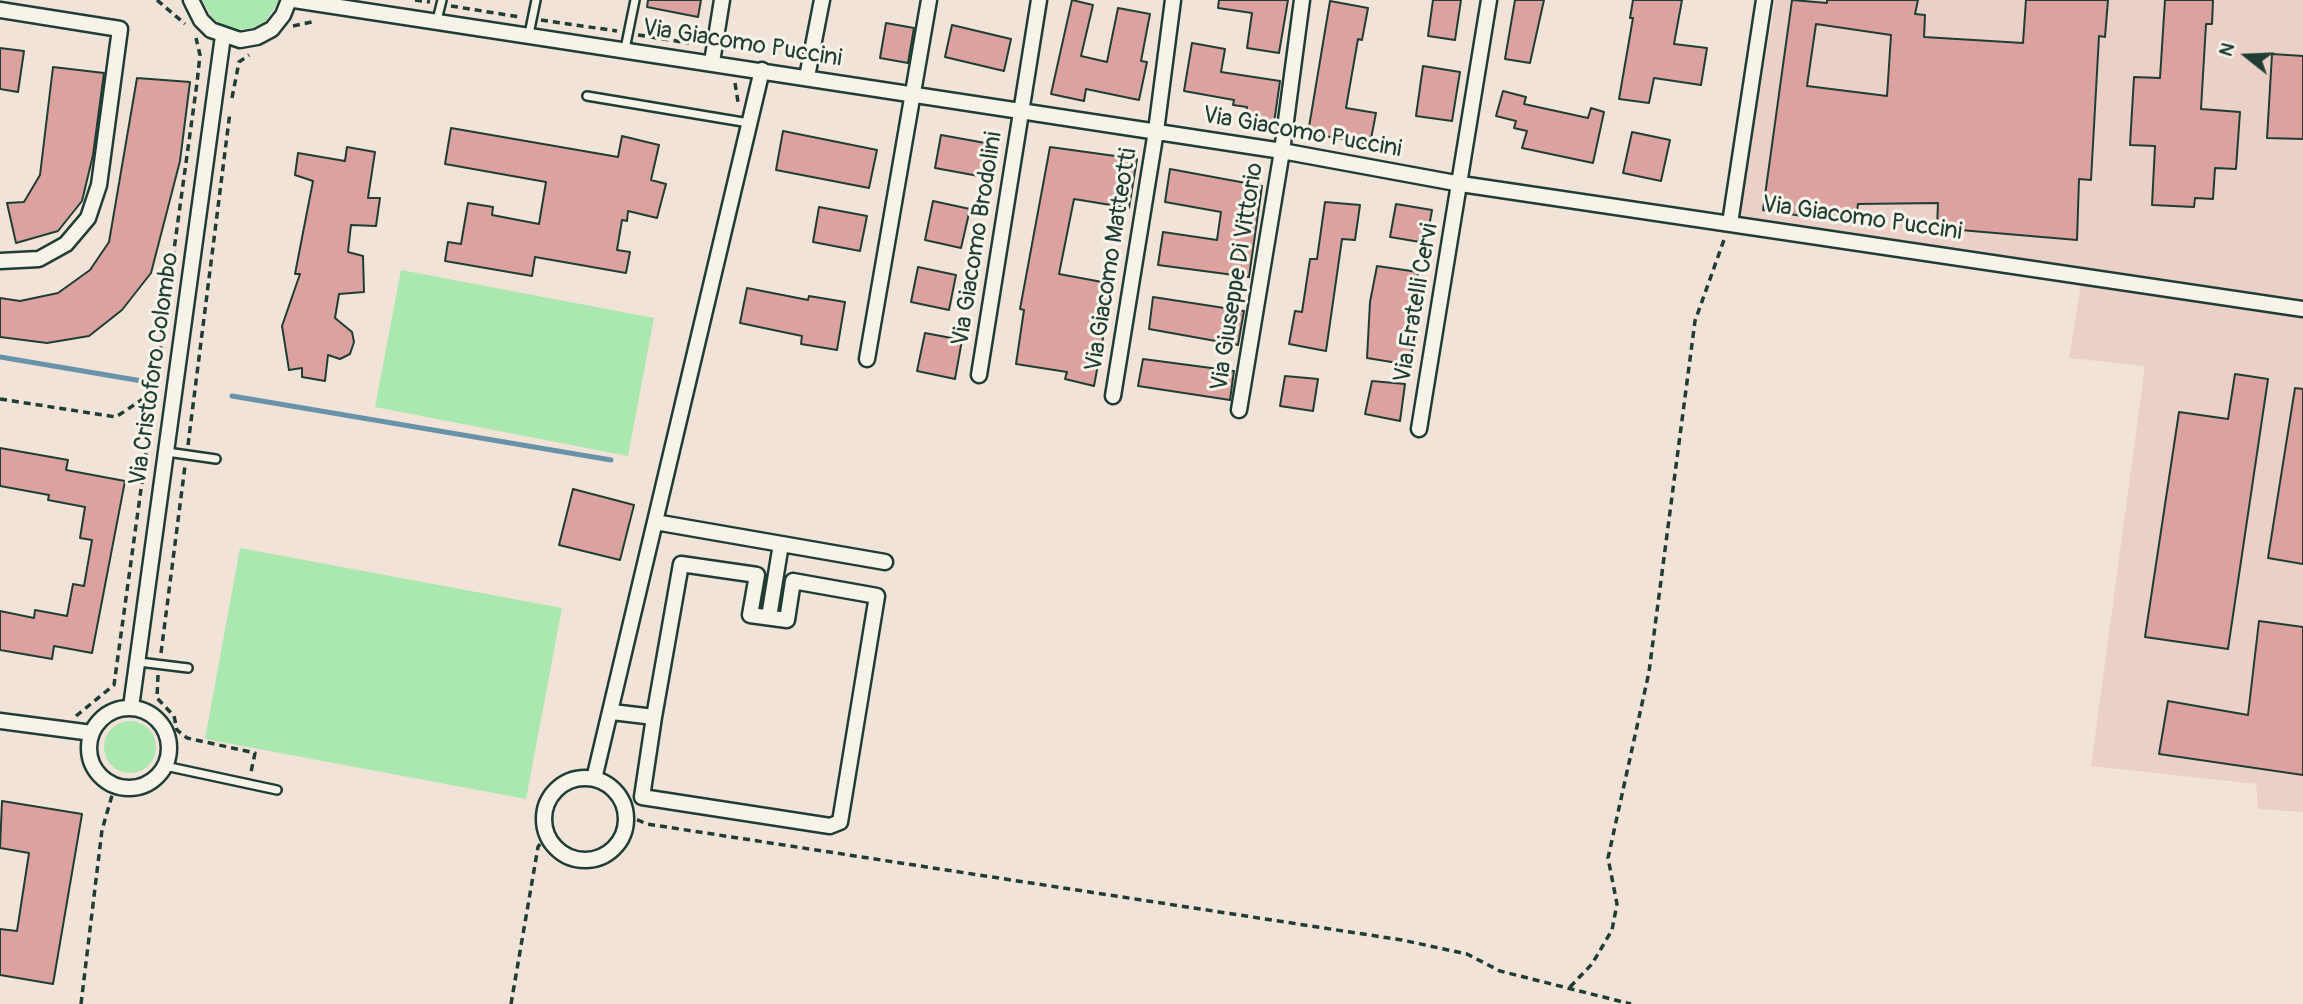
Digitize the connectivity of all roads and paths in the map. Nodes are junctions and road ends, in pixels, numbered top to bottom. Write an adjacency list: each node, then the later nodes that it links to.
1 (157, 0): 22 (path)
2 (191, 0): 26 (street)
3 (292, 0): 20 (street, Via Giacomo Puccini); 26 (street)
4 (415, 0): 16 (path)
5 (536, 0): 19 (lane)
6 (637, 0): 15 (lane); 28 (lane)
7 (722, 0): 29 (street)
8 (822, 0): 31 (street)
9 (929, 0): 33 (street)
10 (1039, 0): 35 (street, Via Giacomo Brodolini)
11 (1173, 0): 37 (street, Via Giacomo Matteotti)
12 (1302, 0): 38 (street, Via Giuseppe Di Vittorio)
13 (1489, 0): 39 (street, Via Fratelli Cervi)
14 (1764, 0): 40 (street)
15 (646, 1)
16 (441, 2): 19 (path); 20 (lane)
17 (0, 10): 41 (street)
18 (327, 18): 23 (path)
19 (533, 19): 21 (path); 25 (lane)
20 (437, 20): 25 (street, Via Giacomo Puccini)
21 (568, 24)
22 (187, 26)
23 (290, 27)
24 (192, 33): 47 (path)
25 (529, 34): 28 (street, Via Giacomo Puccini)
26 (223, 36): 48 (street, Via Cristoforo Colombo)
27 (259, 48): 49 (path)
28 (625, 49): 29 (street, Via Giacomo Puccini)
29 (712, 62): 30 (street, Via Giacomo Puccini)
30 (762, 70): 31 (street, Via Giacomo Puccini); 36 (street)
31 (807, 77): 33 (street, Via Giacomo Puccini)
32 (724, 81): 36 (path)
33 (913, 93): 35 (street, Via Giacomo Puccini); 43 (street)
34 (587, 96): 36 (lane)
35 (1021, 110): 37 (street, Via Giacomo Puccini); 44 (street, Via Giacomo Brodolini)
36 (751, 118): 55 (street)
37 (1156, 131): 38 (street, Via Giacomo Puccini); 45 (street, Via Giacomo Matteotti)
38 (1282, 150): 39 (street, Via Giacomo Puccini); 50 (street, Via Giuseppe Di Vittorio)
39 (1461, 184): 40 (street, Via Giacomo Puccini); 51 (street, Via Fratelli Cervi)
40 (1730, 223): 42 (street, Via Giacomo Puccini); 75 (path)
41 (0, 261)
42 (2303, 309)
43 (867, 359)
44 (979, 375)
45 (1113, 396)
46 (0, 399): 47 (path)
47 (152, 399): 48 (path); 64 (path)
48 (174, 402): 49 (path); 52 (street, Via Cristoforo Colombo)
49 (193, 405): 53 (path)
50 (1239, 410)
51 (1419, 429)
52 (167, 452): 53 (lane); 59 (street, Via Cristoforo Colombo)
53 (187, 454): 54 (lane); 60 (path)
54 (216, 459)
55 (655, 522): 56 (street); 63 (street)
56 (781, 544): 57 (street); 58 (street)
57 (885, 562)
58 (769, 617): 65 (street); 65 (street)
59 (139, 662): 60 (lane); 62 (street, Via Cristoforo Colombo)
60 (159, 664): 61 (lane); 70 (path)
61 (188, 668)
62 (131, 707): 67 (street); 68 (street)
63 (612, 712): 65 (street); 69 (street)
64 (63, 715)
65 (654, 718)
66 (0, 720): 67 (street)
67 (92, 733): 71 (street)
68 (165, 766): 70 (lane); 71 (street)
69 (594, 779): 73 (street); 74 (street)
70 (249, 784): 72 (lane)
71 (115, 785): 76 (path)
72 (277, 790)
73 (626, 815): 74 (street); 75 (path)
74 (546, 835): 77 (path)
75 (1570, 987): 78 (path)
76 (81, 1004)
77 (511, 1004)
78 (1631, 1004)

